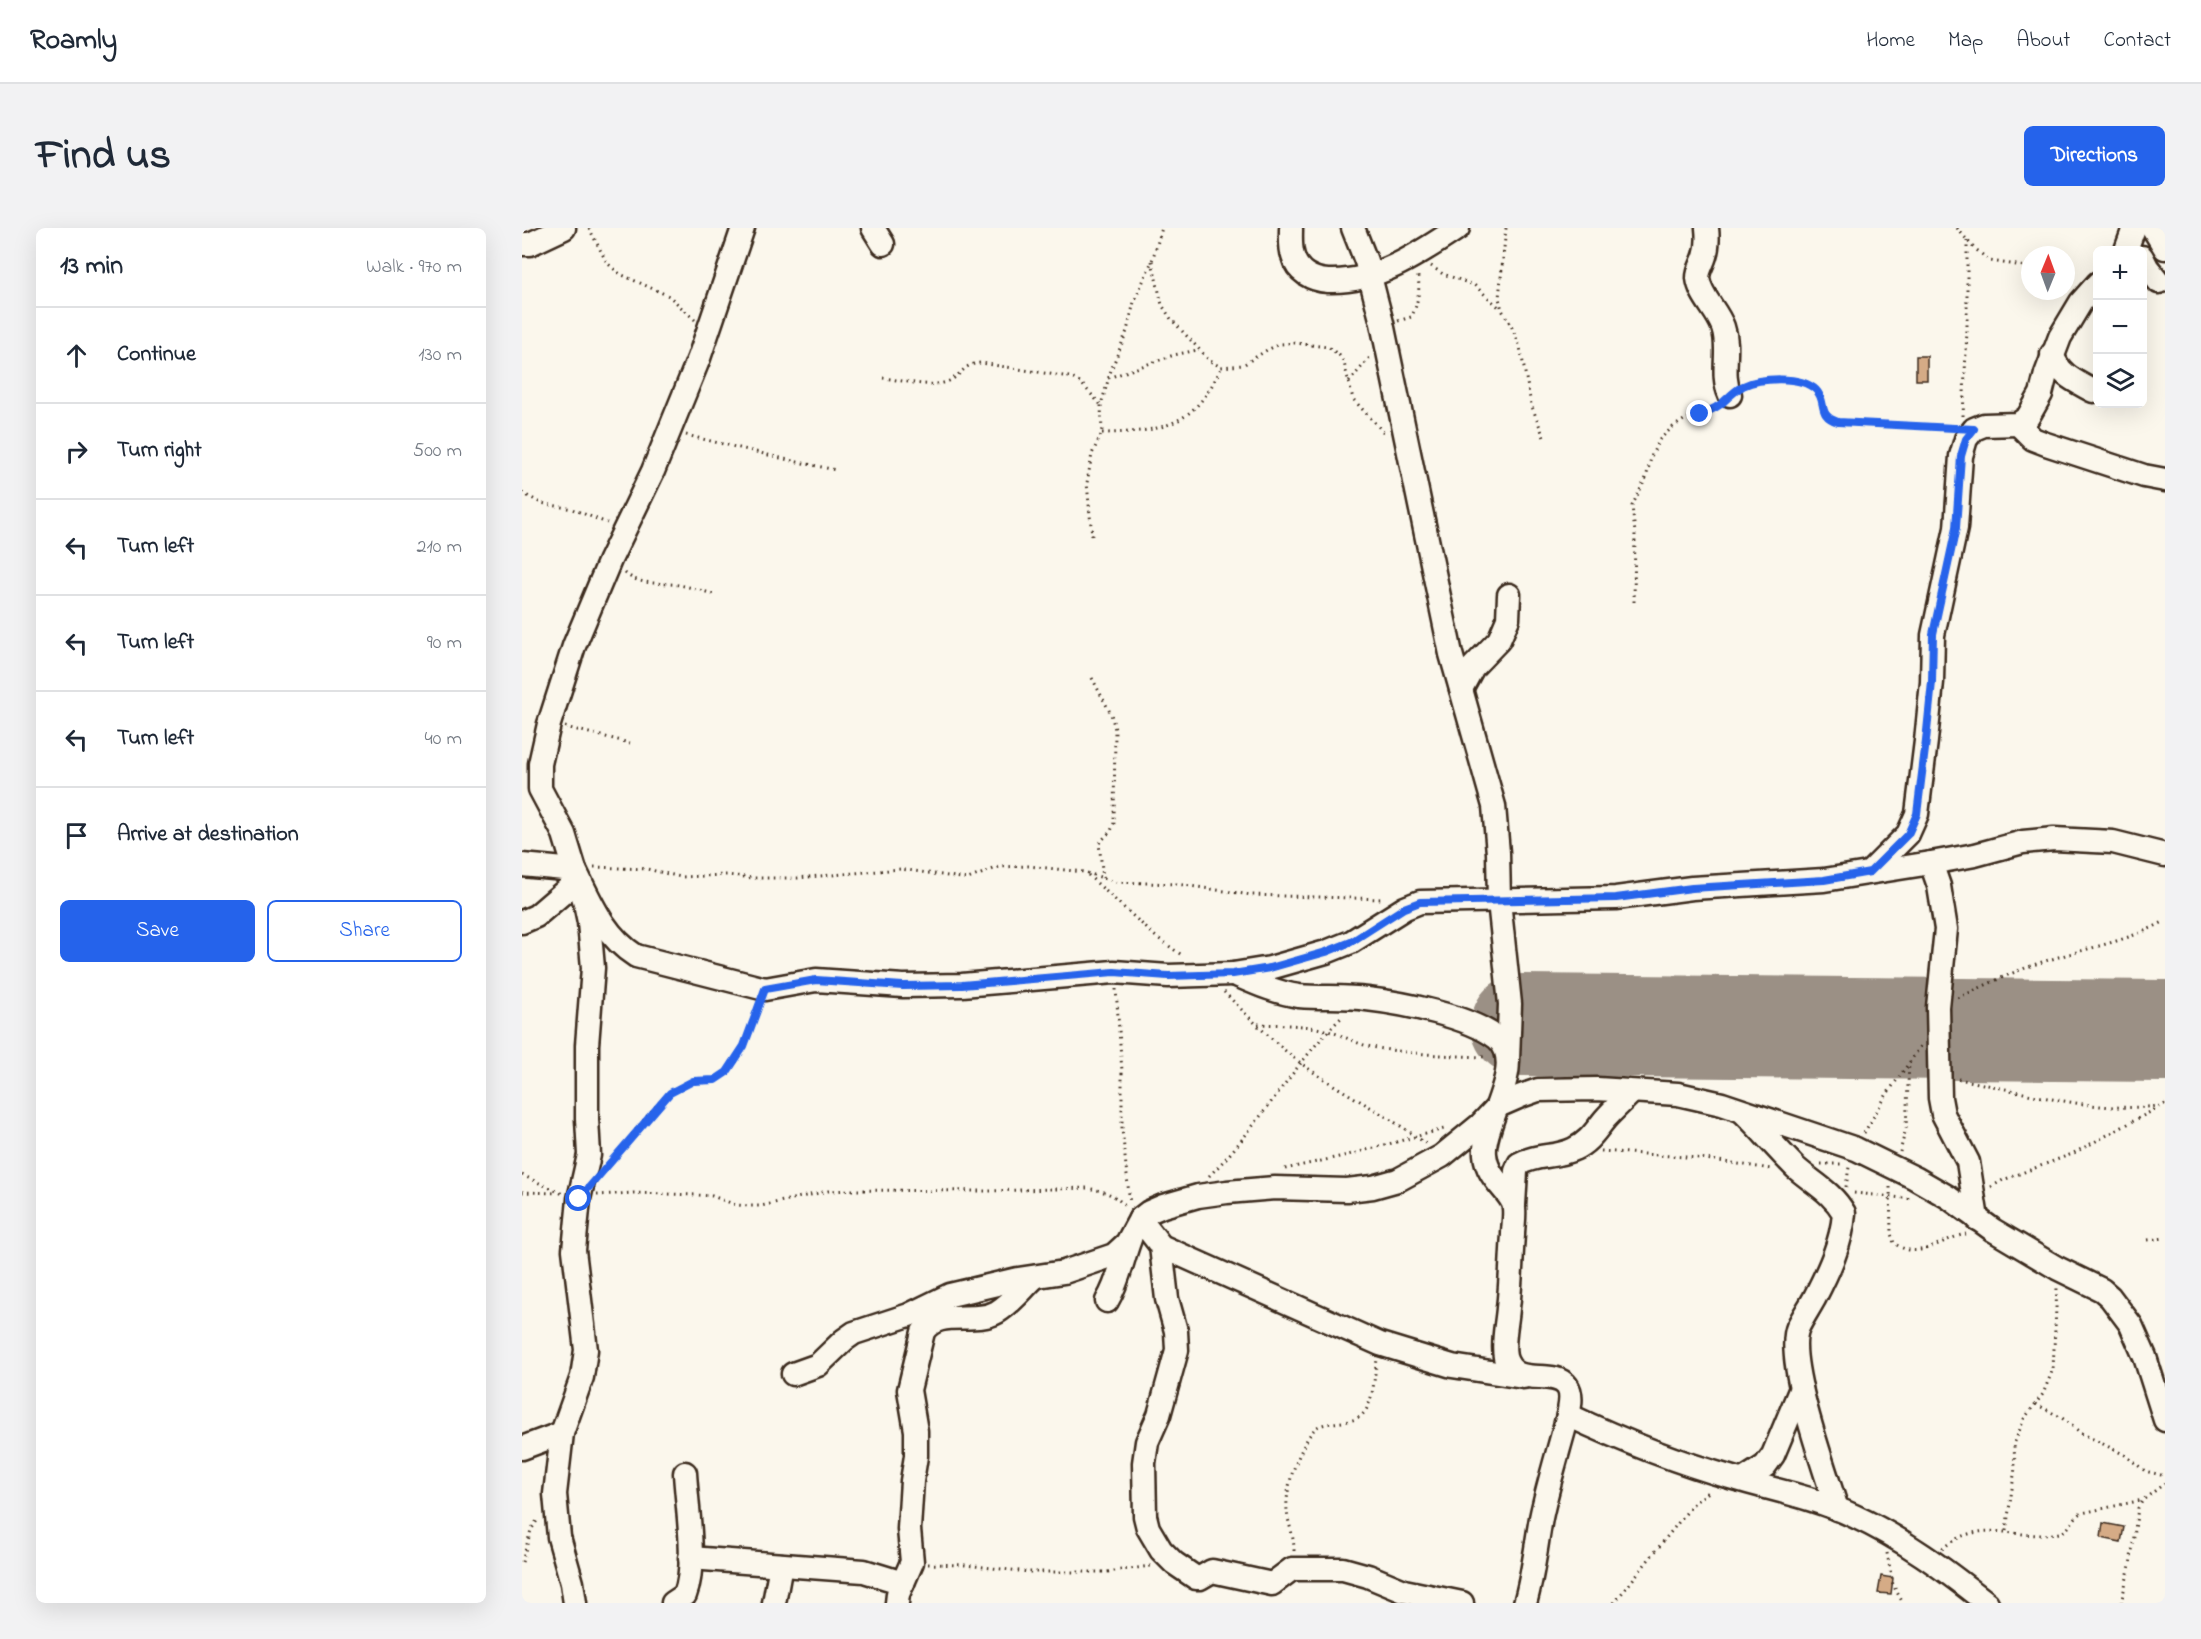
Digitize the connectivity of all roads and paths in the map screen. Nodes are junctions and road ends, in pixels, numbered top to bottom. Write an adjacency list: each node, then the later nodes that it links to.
1 (564, 228): 15 (street)
2 (589, 228): 27 (path)
3 (743, 228): 27 (street)
4 (1162, 228): 20 (path)
5 (1291, 228): 23 (street)
6 (1353, 228): 23 (street)
7 (1458, 228): 19 (street)
8 (1506, 228): 26 (path)
9 (1707, 228): 36 (street)
10 (1957, 228): 14 (path)
11 (2134, 228): 16 (street)
12 (2148, 228): 17 (street)
13 (2153, 228): 18 (street)
14 (1967, 241): 21 (path); 40 (path)
15 (522, 244)
16 (2127, 246)
17 (2143, 246)
18 (2165, 248)
19 (1412, 256): 23 (street); 26 (path); 28 (path)
20 (1152, 261): 29 (path); 33 (path)
21 (2021, 266)
22 (2147, 267): 24 (street)
23 (1371, 276): 28 (street)
24 (2156, 283)
25 (2093, 289): 30 (street)
26 (1502, 310): 42 (path)
27 (708, 332): 39 (street)
28 (1384, 332): 34 (path); 43 (street)
29 (1197, 350): 31 (path); 33 (path)
30 (2052, 354): 35 (street); 38 (street)
31 (1221, 367): 34 (path); 41 (path)
32 (883, 378): 37 (path)
33 (1108, 378): 37 (path)
34 (1349, 382): 43 (path)
35 (2093, 391)
36 (1730, 395): 40 (path); 52 (path)
37 (1101, 405): 41 (path)
38 (2018, 424): 40 (street); 45 (street)
39 (670, 429): 44 (path); 47 (street)
40 (1968, 429): 62 (street)
41 (1102, 433): 48 (path)
42 (1545, 440)
43 (1410, 460): 54 (street)
44 (836, 470)
45 (2165, 480)
46 (522, 493): 47 (path)
47 (624, 528): 49 (street)
48 (1092, 536)
49 (610, 560): 50 (path); 55 (street)
50 (716, 595)
51 (1509, 595): 54 (street)
52 (1634, 602)
53 (1092, 678): 63 (path)
54 (1461, 689): 65 (street)
55 (549, 724): 56 (path); 60 (street)
56 (630, 743)
57 (2165, 855): 58 (street)
58 (1931, 863): 62 (street); 73 (street)
59 (522, 865): 60 (street)
60 (576, 872): 61 (path); 67 (street); 71 (street); 98 (street)
61 (1084, 872): 63 (path); 70 (path)
62 (1870, 872): 65 (street)
63 (1103, 878): 64 (path)
64 (1391, 900)
65 (1499, 901): 69 (street); 77 (street)
66 (2165, 921): 73 (path)
67 (522, 922)
68 (1114, 972): 70 (street); 71 (street); 98 (path)
69 (1233, 974): 70 (street); 72 (street)
70 (1207, 975): 74 (path)
71 (765, 989): 92 (path)
72 (1366, 999): 75 (path); 77 (street)
73 (1938, 1007): 76 (street)
74 (1257, 1024): 75 (path); 79 (path)
75 (1328, 1031): 77 (path); 79 (path)
76 (1938, 1033): 78 (path); 80 (street)
77 (1507, 1059): 83 (street)
78 (1908, 1061): 88 (path); 90 (path)
79 (1301, 1063): 86 (path); 95 (path)
80 (1939, 1076): 84 (path); 101 (street)
81 (1632, 1092): 83 (street); 85 (street); 87 (street)
82 (2165, 1104): 84 (path)
83 (1498, 1106): 89 (street); 100 (street)
84 (2159, 1106): 101 (path)
85 (1741, 1110): 88 (street); 93 (street)
86 (1417, 1137): 89 (path); 91 (path)
87 (1576, 1148): 93 (path); 100 (street)
88 (1856, 1149): 90 (street); 97 (path)
89 (1442, 1156): 102 (street)
90 (1895, 1167): 101 (street)
91 (1279, 1170)
92 (603, 1171)
93 (1803, 1173): 113 (street)
94 (522, 1175): 98 (path)
95 (1206, 1179)
96 (522, 1192): 98 (path)
97 (1891, 1195): 99 (path); 101 (path)
98 (573, 1196): 117 (street)
99 (1922, 1201)
100 (1514, 1204): 112 (street)
101 (1981, 1218): 106 (street)
102 (1135, 1228): 105 (street); 107 (street); 108 (street)
103 (2165, 1238): 104 (path)
104 (2148, 1240)
105 (1161, 1246): 109 (street); 132 (street)
106 (2057, 1268): 110 (street); 114 (path)
107 (1035, 1277): 111 (street); 131 (street)
108 (1107, 1301)
109 (1380, 1344): 112 (street); 134 (path)
110 (2157, 1366): 116 (street)
111 (794, 1374)
112 (1525, 1377): 115 (street)
113 (1801, 1388): 121 (street); 125 (street)
114 (2036, 1404): 120 (path); 126 (path)
115 (1568, 1415): 121 (street); 140 (street)
116 (2165, 1420)
117 (562, 1433): 118 (street); 123 (street)
118 (522, 1448)
119 (685, 1473): 128 (street)
120 (2165, 1476)
121 (1738, 1479): 125 (street); 141 (path)
122 (2165, 1483): 124 (path)
123 (555, 1494): 130 (path); 137 (street)
124 (2143, 1500): 126 (path); 144 (path)
125 (1837, 1509): 127 (street)
126 (2006, 1531): 129 (path)
127 (1888, 1533): 129 (street); 142 (path)
128 (690, 1558): 133 (street); 136 (street)
129 (1930, 1559): 143 (street)
130 (522, 1562)
131 (912, 1562): 132 (path); 135 (street)
132 (1174, 1563): 134 (street)
133 (781, 1565): 135 (street); 138 (street)
134 (1292, 1569): 139 (street)
135 (900, 1593)
136 (686, 1600)
137 (574, 1603)
138 (774, 1603)
139 (1462, 1603)
140 (1525, 1603)
141 (1614, 1603)
142 (1902, 1603)
143 (1987, 1603)
144 (2121, 1603)

